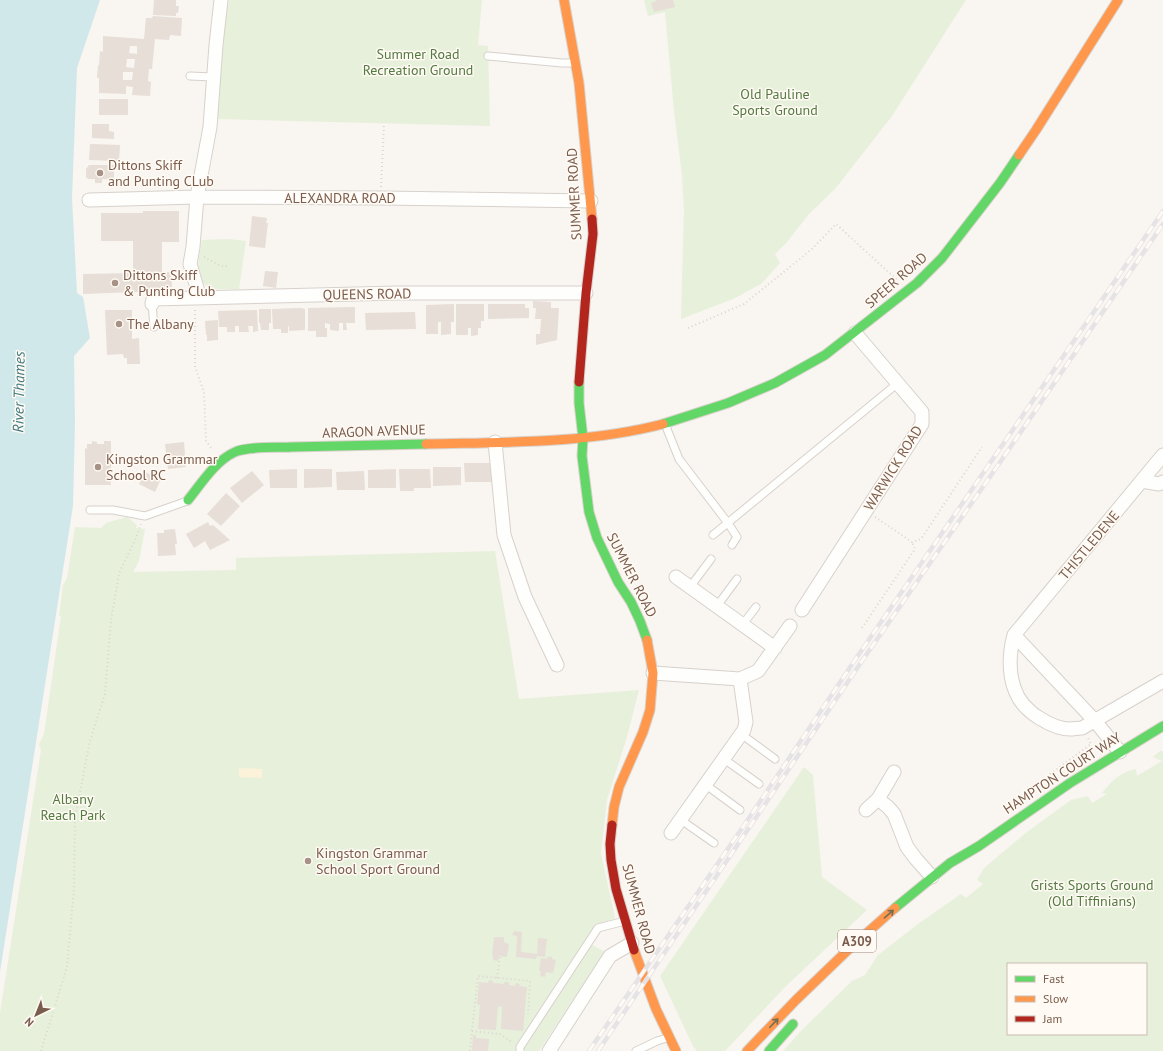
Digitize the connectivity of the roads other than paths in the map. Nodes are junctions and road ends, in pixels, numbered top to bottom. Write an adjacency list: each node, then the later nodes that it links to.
1 (222, 0): 7 (street)
2 (564, 0): 5 (main road, SUMMER ROAD)
3 (1118, 0): 15 (main road, SPEER ROAD)
4 (488, 56): 5 (lane)
5 (576, 63): 10 (main road, SUMMER ROAD)
6 (190, 76): 7 (lane)
7 (213, 77): 8 (street)
8 (197, 197): 9 (street, ALEXANDRA ROAD); 10 (street, ALEXANDRA ROAD); 12 (street)
9 (89, 200)
10 (591, 201): 11 (main road, SUMMER ROAD)
11 (586, 293): 12 (street, QUEENS ROAD); 18 (main road, SUMMER ROAD)
12 (197, 298): 13 (street, QUEENS ROAD)
13 (152, 304): 14 (lane)
14 (154, 327)
15 (855, 333): 16 (street, WARWICK ROAD); 17 (main road, SPEER ROAD)
16 (898, 383): 25 (lane); 34 (street, WARWICK ROAD)
17 (665, 423): 18 (main road, SPEER ROAD); 25 (lane)
18 (583, 438): 19 (main road, ARAGON AVENUE); 40 (main road, SUMMER ROAD)
19 (495, 442): 23 (main road, ARAGON AVENUE); 39 (street)
20 (1163, 455): 21 (street, THISTLEDENE)
21 (1142, 482): 22 (street); 37 (street, THISTLEDENE)
22 (1163, 482)
23 (188, 500): 24 (lane)
24 (90, 510)
25 (728, 523): 26 (lane); 27 (lane)
26 (713, 535)
27 (732, 545)
28 (711, 559): 31 (lane)
29 (676, 577): 31 (street)
30 (737, 579): 32 (lane)
31 (690, 587): 32 (street)
32 (717, 606): 35 (street)
33 (756, 607): 35 (lane)
34 (802, 610)
35 (743, 624): 38 (street)
36 (790, 626): 38 (street)
37 (1014, 635): 43 (street); 43 (street, THISTLEDENE)
38 (775, 648): 41 (street)
39 (557, 666)
40 (653, 673): 41 (street); 61 (main road, SUMMER ROAD)
41 (740, 680): 45 (street)
42 (1163, 681): 43 (street, THISTLEDENE)
43 (1095, 721): 46 (street)
44 (1163, 726): 46 (main road, HAMPTON COURT WAY / A309)
45 (742, 734): 47 (street); 48 (lane)
46 (1120, 752): 58 (main road, HAMPTON COURT WAY / A309)
47 (724, 759): 50 (lane); 51 (street)
48 (775, 759)
49 (894, 772): 52 (street)
50 (759, 784)
51 (706, 785): 53 (lane); 55 (street)
52 (878, 799): 54 (street); 60 (street)
53 (740, 810)
54 (866, 810)
55 (681, 820): 56 (street); 57 (lane)
56 (672, 833)
57 (714, 843)
58 (979, 846): 59 (main road, HAMPTON COURT WAY / A309); 60 (main road, HAMPTON COURT WAY / A309)
59 (957, 870)
60 (932, 877): 69 (main road, HAMPTON COURT WAY / A309, one-way to 60)
61 (625, 921): 62 (main road, SUMMER ROAD); 65 (lane)
62 (632, 944): 64 (main road, SUMMER ROAD); 66 (street)
63 (801, 1016): 70 (main road)
64 (670, 1037): 67 (lane); 68 (main road, SUMMER ROAD)
65 (520, 1049)
66 (549, 1051)
67 (636, 1051)
68 (676, 1051)
69 (747, 1051)
70 (769, 1051)

